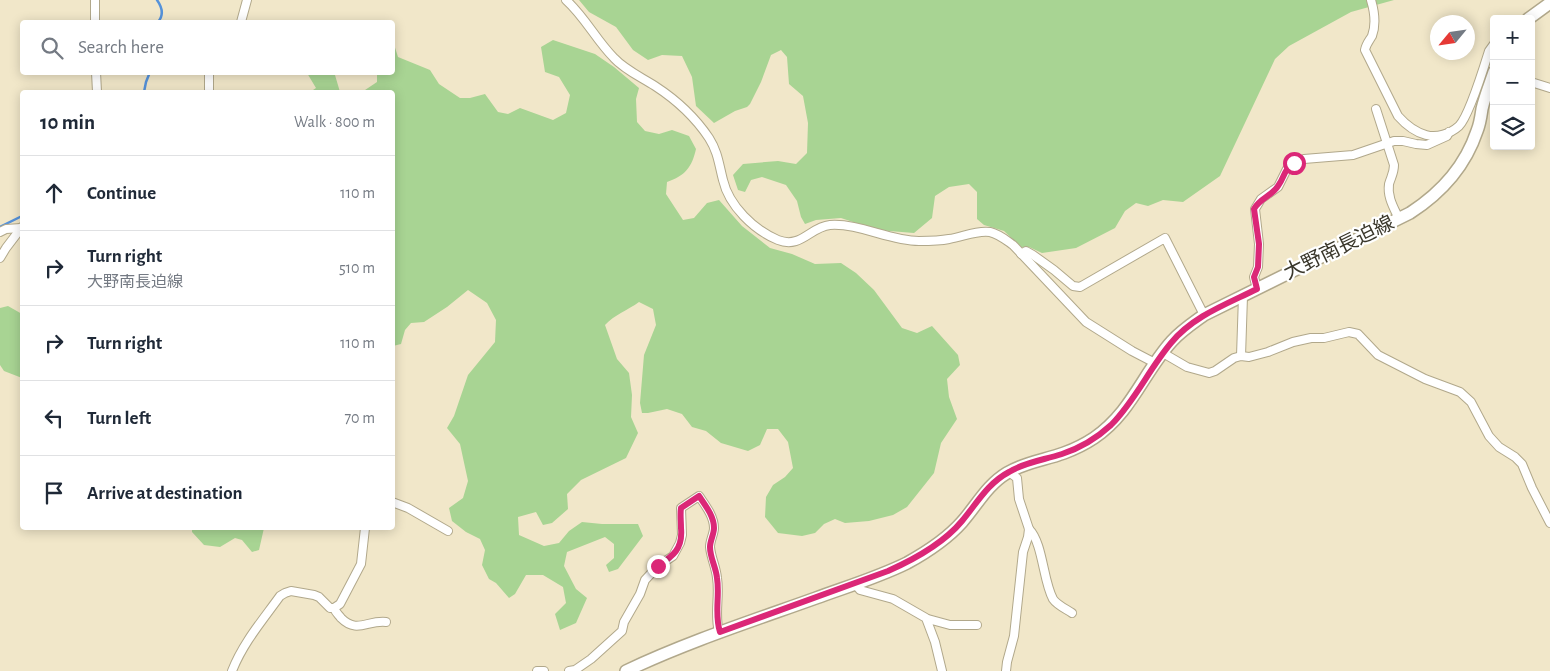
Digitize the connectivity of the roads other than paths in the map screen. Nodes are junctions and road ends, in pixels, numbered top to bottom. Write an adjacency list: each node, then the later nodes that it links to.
1 (95, 0): 7 (street)
2 (247, 0): 8 (street)
3 (566, 0): 24 (street)
4 (1371, 0): 18 (street)
5 (1550, 3): 6 (main road)
6 (1534, 15)
7 (95, 20)
8 (242, 20)
9 (1490, 50): 18 (street)
10 (96, 75): 14 (street)
11 (209, 75): 15 (street)
12 (1535, 83): 13 (street)
13 (1550, 88)
14 (97, 90)
15 (209, 90)
16 (1490, 91): 20 (main road, 大野南長迫線)
17 (1376, 110): 19 (street)
18 (1449, 132): 19 (street)
19 (1386, 144): 20 (street); 26 (street)
20 (1399, 219): 26 (main road, 大野南長迫線)
21 (3, 227): 22 (street)
22 (20, 228)
23 (20, 230): 25 (street)
24 (1021, 254): 28 (street); 31 (street)
25 (0, 258)
26 (1257, 289): 27 (main road, 大野南長迫線)
27 (1243, 296): 28 (main road, 大野南長迫線); 30 (street)
28 (1204, 315): 29 (main road, 大野南長迫線)
29 (1163, 353): 30 (street); 31 (main road, 大野南長迫線)
30 (1241, 356): 34 (street)
31 (1155, 363): 32 (main road, 大野南長迫線)
32 (1009, 472): 36 (street); 38 (main road, 大野南長迫線)
33 (395, 503): 37 (street)
34 (1550, 522)
35 (365, 530): 39 (street)
36 (1028, 530): 40 (street); 51 (street)
37 (448, 531)
38 (855, 584): 41 (street); 44 (main road, 大野南長迫線)
39 (334, 608): 42 (street); 45 (street)
40 (1072, 613)
41 (928, 619): 43 (street); 50 (street)
42 (386, 622)
43 (977, 625)
44 (720, 632): 48 (street); 49 (main road, 大野南長迫線)
45 (232, 671)
46 (537, 671): 47 (street)
47 (544, 671)
48 (569, 671)
49 (626, 671)
50 (942, 671)
51 (1006, 671)

